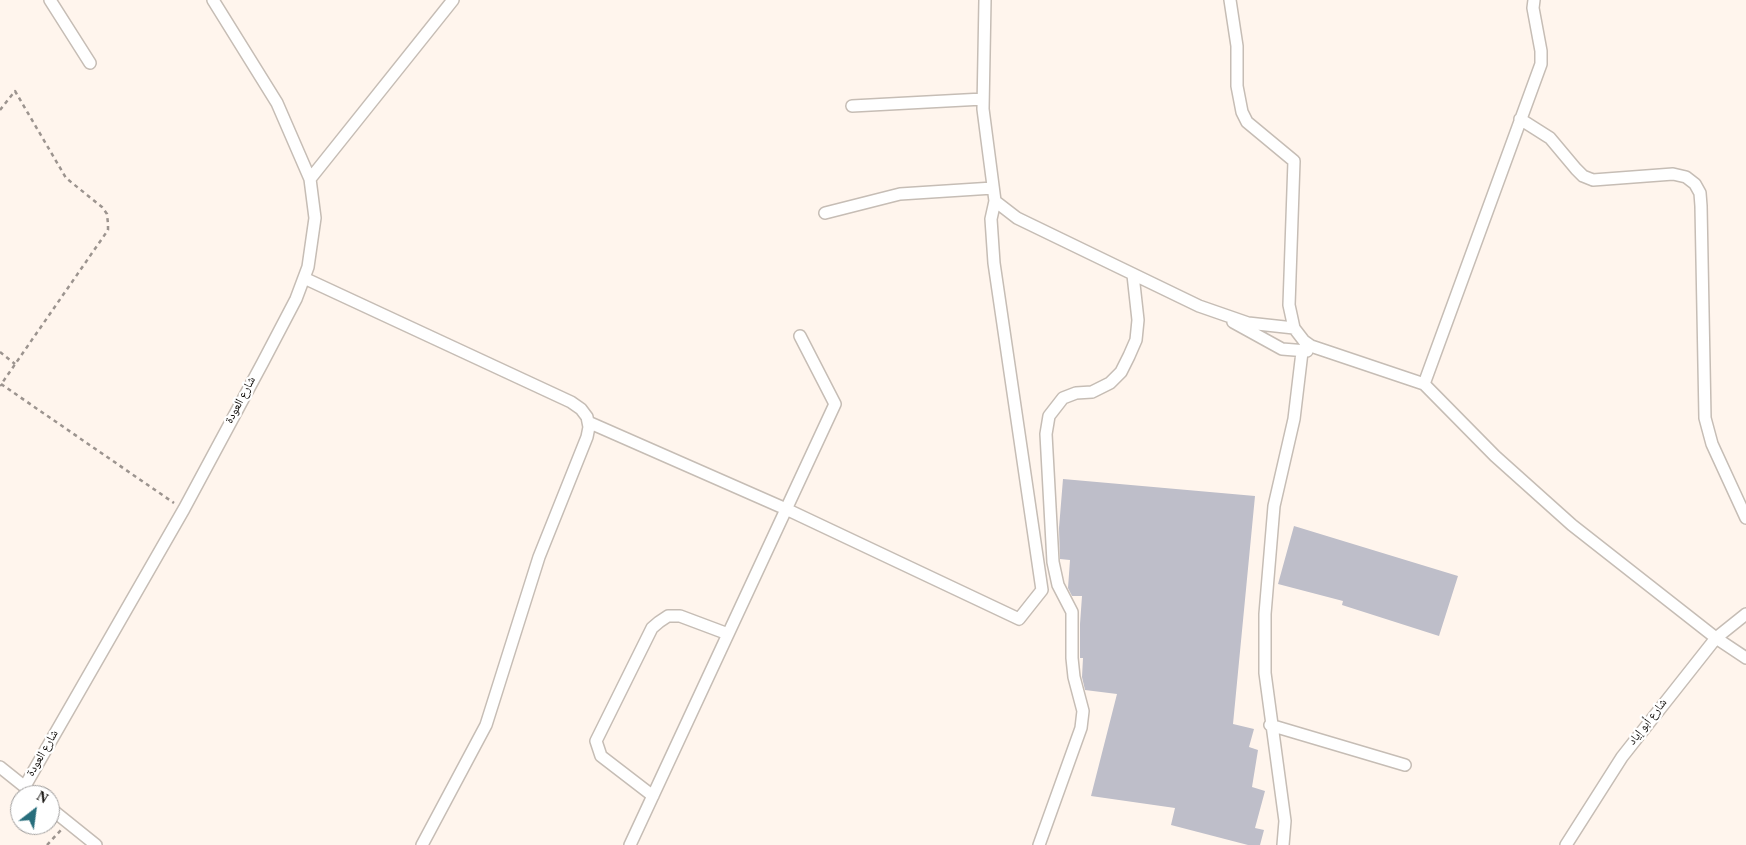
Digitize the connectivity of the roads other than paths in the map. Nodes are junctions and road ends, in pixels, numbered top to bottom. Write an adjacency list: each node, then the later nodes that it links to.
1 (50, 0): 7 (street)
2 (213, 0): 11 (street, شارع العودة)
3 (453, 0): 11 (street)
4 (985, 0): 8 (street)
5 (1230, 0): 18 (street)
6 (1534, 0): 10 (street)
7 (90, 63)
8 (983, 99): 9 (street); 12 (street)
9 (852, 106)
10 (1520, 119): 22 (street); 25 (street)
11 (310, 179): 16 (street, شارع العودة)
12 (993, 188): 13 (street); 14 (street)
13 (996, 201): 15 (street); 24 (street)
14 (825, 213)
15 (1133, 275): 17 (street); 40 (street)
16 (304, 278): 23 (street); 34 (street, شارع العودة)
17 (1224, 316): 18 (street); 21 (street)
18 (1294, 328): 20 (street)
19 (800, 336): 24 (street)
20 (1320, 350): 21 (street); 22 (street)
21 (1302, 352): 30 (street)
22 (1424, 384): 28 (street)
23 (588, 422): 24 (street); 38 (street)
24 (786, 509): 27 (street)
25 (1746, 518)
26 (1746, 614): 28 (street, شارع أبو إياد)
27 (728, 634): 35 (street); 35 (street)
28 (1716, 638): 29 (street); 42 (street, شارع أبو إياد)
29 (1746, 658)
30 (1270, 726): 31 (street); 41 (street)
31 (1405, 765)
32 (0, 767): 33 (street)
33 (24, 785)
34 (26, 785)
35 (653, 796): 39 (street)
36 (60, 817): 37 (street)
37 (96, 845)
38 (422, 845)
39 (630, 845)
40 (1039, 845)
41 (1283, 845)
42 (1566, 845)

